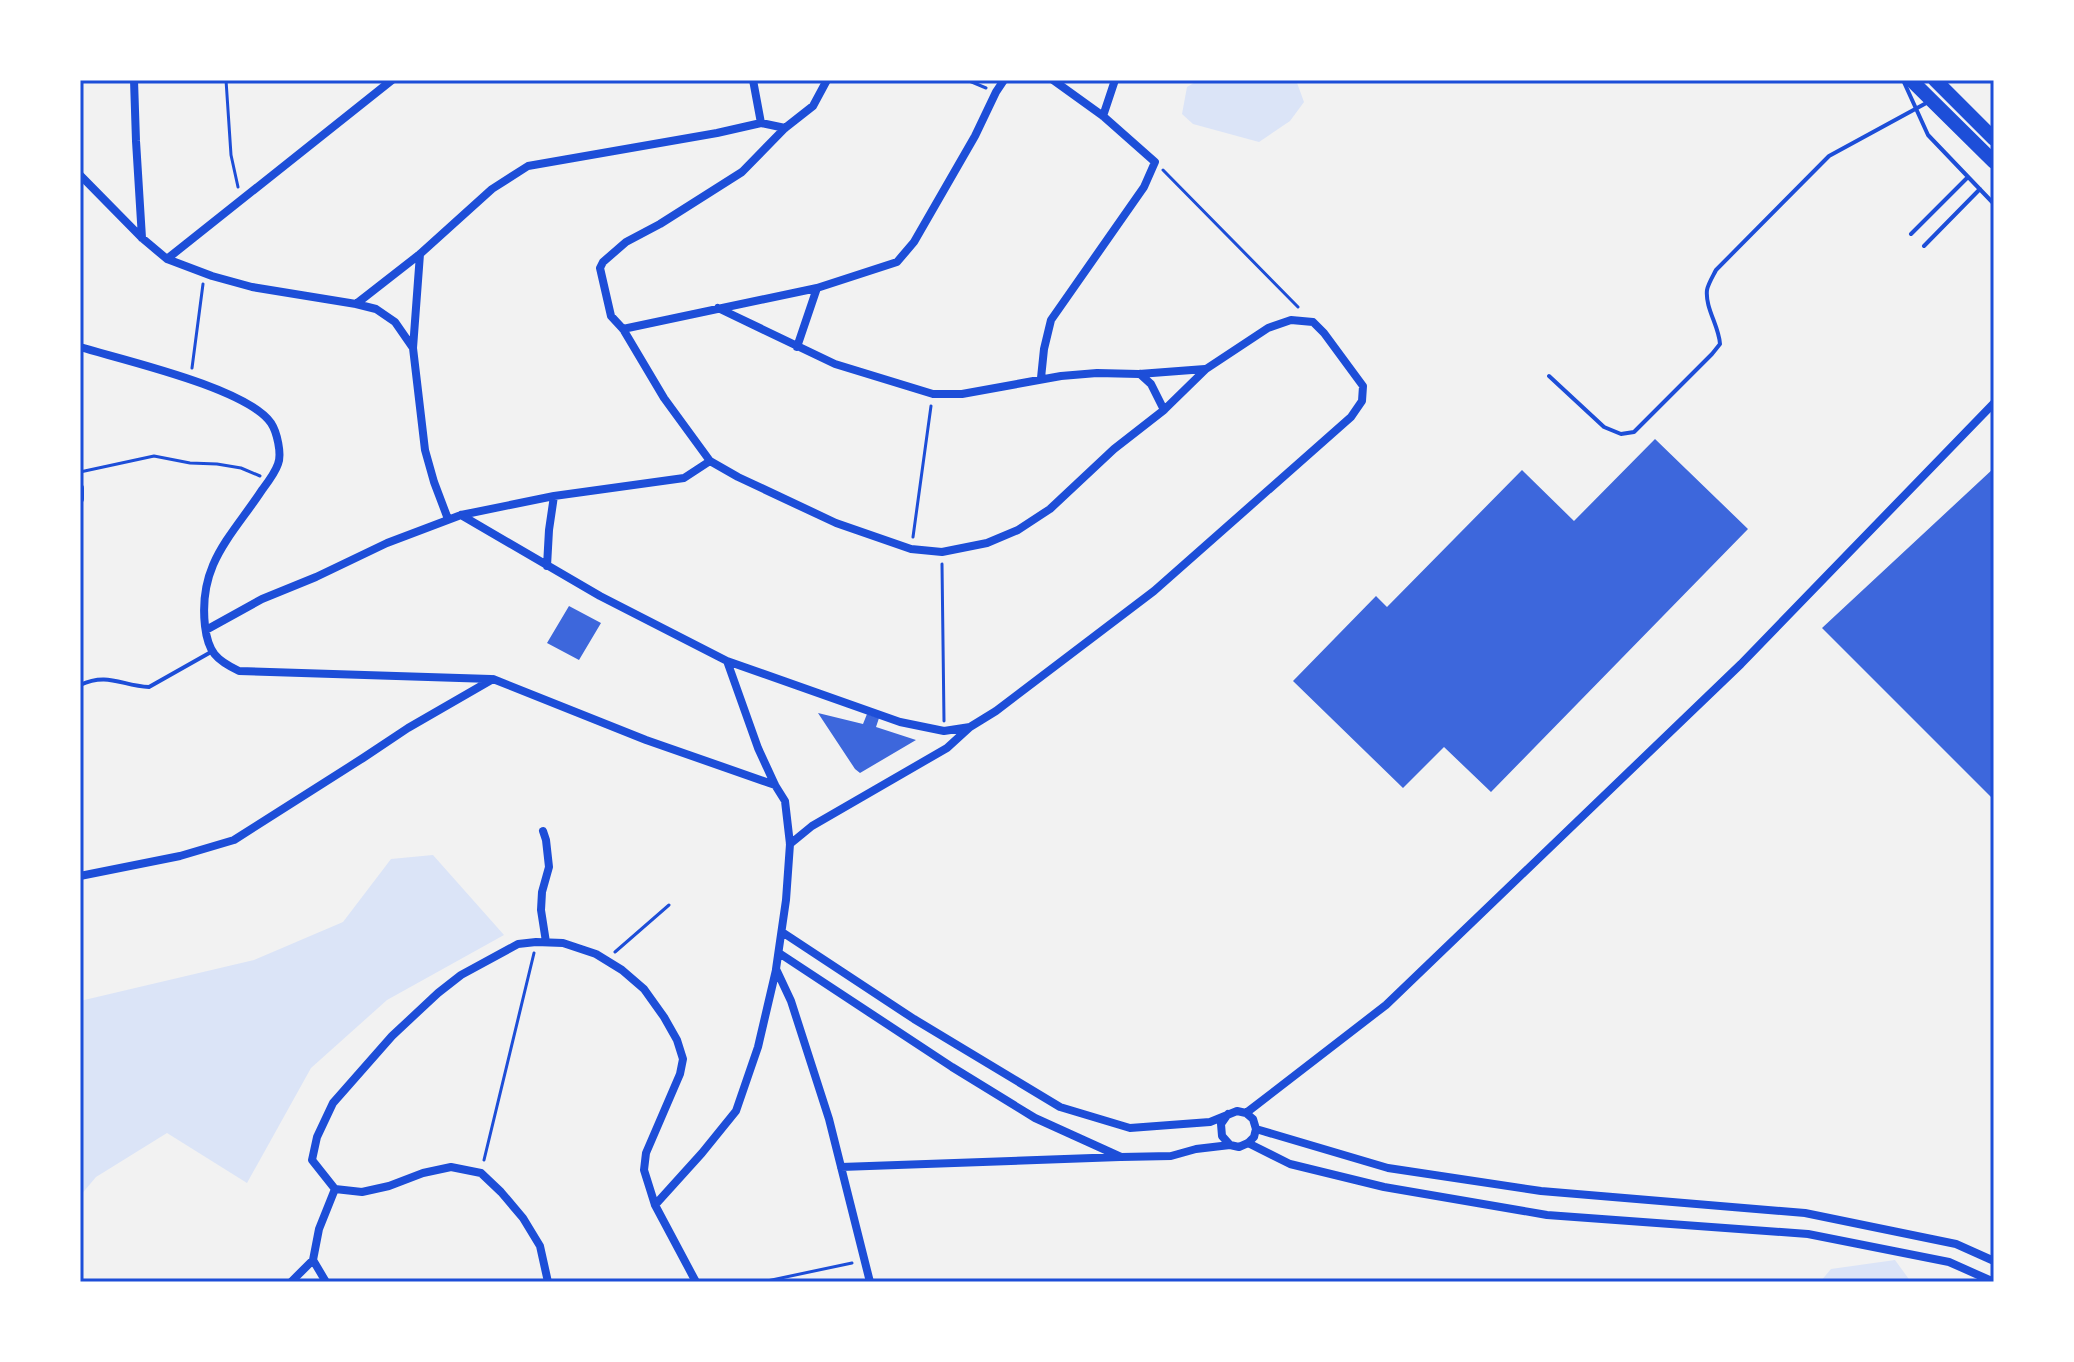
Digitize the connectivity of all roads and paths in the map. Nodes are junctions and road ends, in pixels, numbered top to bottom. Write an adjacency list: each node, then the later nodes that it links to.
1 (134, 80): 28 (street)
2 (226, 80): 25 (path)
3 (392, 80): 25 (street)
4 (753, 80): 17 (street)
5 (827, 80): 18 (street)
6 (967, 80): 13 (path)
7 (1004, 80): 13 (street)
8 (1053, 80): 16 (street)
9 (1115, 80): 16 (street)
10 (1903, 80): 15 (lane)
11 (1911, 80): 14 (main road)
12 (1935, 80): 19 (main road)
13 (996, 92): 33 (street)
14 (1932, 100): 15 (lane); 21 (main road)
15 (1915, 109): 23 (lane); 43 (lane)
16 (1103, 116): 20 (street)
17 (761, 123): 18 (street); 30 (street)
18 (785, 128): 37 (street)
19 (1994, 139)
20 (1155, 162): 36 (path); 44 (street)
21 (1994, 162)
22 (80, 175): 28 (street)
23 (1968, 177): 24 (lane); 27 (lane)
24 (1980, 189): 26 (lane); 29 (lane)
25 (240, 199): 31 (street)
26 (1994, 204)
27 (1911, 234)
28 (142, 238): 31 (street)
29 (1924, 246)
30 (420, 254): 34 (street); 40 (street)
31 (167, 259): 32 (street)
32 (204, 273): 34 (street); 45 (path)
33 (817, 288): 35 (street); 39 (street)
34 (356, 304): 40 (street)
35 (718, 308): 37 (street); 39 (street)
36 (1313, 322): 41 (street); 65 (street)
37 (623, 329): 49 (street)
38 (80, 347): 45 (street)
39 (797, 347): 46 (street)
40 (413, 348): 56 (street)
41 (1206, 369): 42 (street); 48 (street)
42 (1139, 374): 44 (street); 48 (street)
43 (1549, 376)
44 (1041, 378): 46 (street)
45 (191, 380): 51 (street)
46 (933, 394): 57 (path)
47 (1994, 403): 77 (street)
48 (1164, 410): 58 (street)
49 (710, 461): 53 (street); 57 (street)
50 (80, 472): 51 (path)
51 (269, 479): 60 (street)
52 (80, 488): 54 (street)
53 (554, 496): 55 (street); 59 (street)
54 (80, 499)
55 (461, 515): 56 (street); 59 (street)
56 (448, 519): 60 (street)
57 (911, 549): 58 (street)
58 (942, 552): 66 (path)
59 (547, 566): 62 (street)
60 (206, 630): 61 (street)
61 (211, 652): 63 (street); 64 (lane)
62 (727, 661): 66 (street); 67 (street)
63 (493, 679): 67 (street); 70 (street)
64 (80, 685)
65 (970, 727): 66 (street); 69 (street)
66 (944, 731)
67 (775, 785): 69 (street)
68 (543, 831): 73 (street)
69 (790, 844): 72 (street)
70 (80, 876)
71 (669, 905): 75 (path)
72 (782, 932): 74 (street); 78 (street)
73 (541, 942): 75 (street); 84 (path); 85 (street)
74 (779, 953): 76 (street); 82 (street)
75 (608, 961): 86 (street)
76 (776, 969): 83 (street); 86 (street)
77 (1246, 1113): 78 (street); 79 (street)
78 (1228, 1114): 81 (street)
79 (1256, 1129): 80 (street); 89 (street)
80 (1248, 1143): 81 (street); 96 (street)
81 (1230, 1145): 82 (street)
82 (1121, 1157): 83 (street)
83 (841, 1167): 88 (street)
84 (481, 1173): 85 (street); 92 (street)
85 (335, 1189): 87 (street)
86 (655, 1205): 93 (street)
87 (313, 1260): 90 (street); 91 (street)
88 (864, 1260): 94 (path); 95 (street)
89 (1994, 1261)
90 (291, 1282)
91 (326, 1282)
92 (548, 1282)
93 (696, 1282)
94 (762, 1282)
95 (870, 1282)
96 (1994, 1282)

